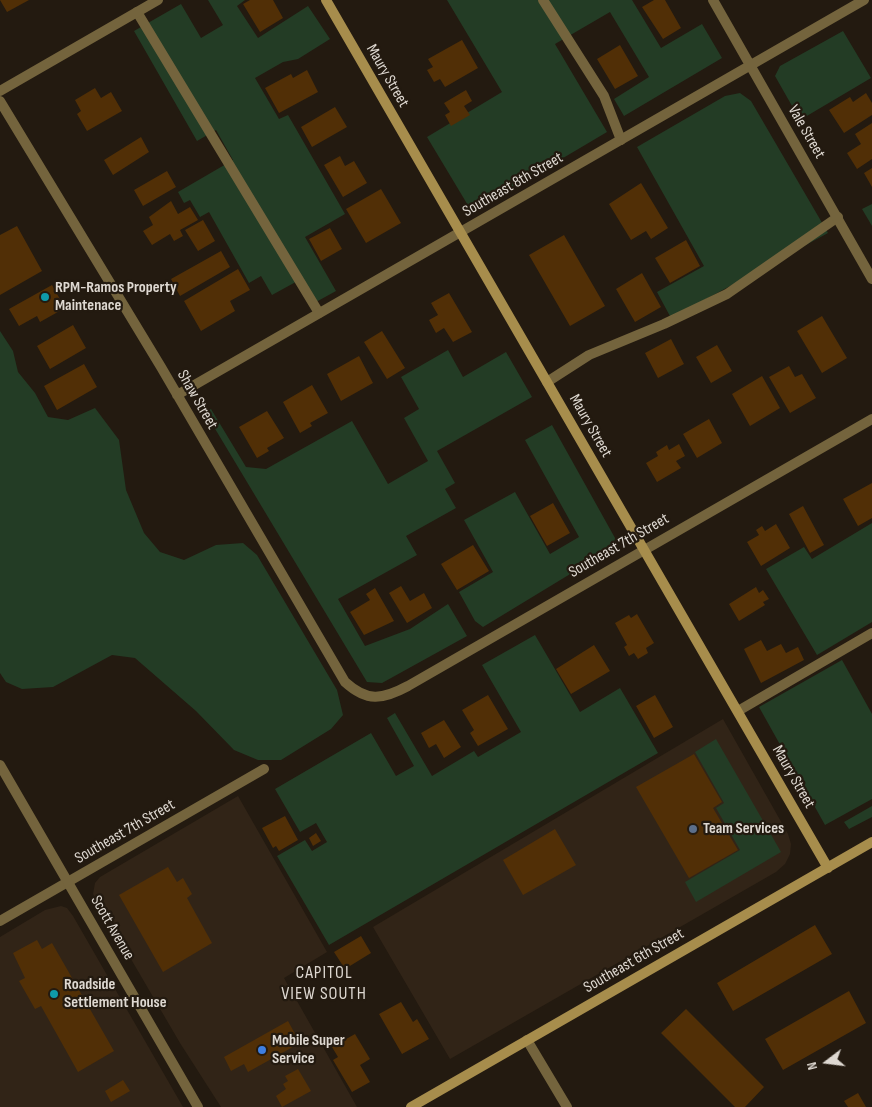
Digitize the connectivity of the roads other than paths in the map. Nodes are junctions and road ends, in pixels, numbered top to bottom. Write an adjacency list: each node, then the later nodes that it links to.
1 (158, 0): 6 (street)
2 (326, 0): 12 (main road, Maury Street)
3 (543, 0): 10 (street)
4 (712, 0): 7 (street, Vale Street)
5 (864, 0): 7 (street, Southeast 8th Street)
6 (137, 12): 8 (street); 14 (street)
7 (750, 65): 10 (street, Southeast 8th Street); 11 (street, Vale Street)
8 (0, 92)
9 (0, 101): 16 (street, Shaw Street)
10 (621, 140): 12 (street, Southeast 8th Street)
11 (838, 218): 13 (street, Vale Street); 15 (street)
12 (460, 232): 14 (street, Southeast 8th Street); 15 (main road, Maury Street)
13 (872, 279)
14 (319, 313): 16 (street, Southeast 8th Street)
15 (547, 382): 18 (main road, Maury Street)
16 (177, 395): 20 (street, Shaw Street)
17 (872, 419): 18 (street, Southeast 7th Street)
18 (644, 549): 20 (street, Southeast 7th Street); 21 (main road, Maury Street)
19 (872, 633): 21 (street)
20 (380, 697)
21 (738, 711): 25 (main road, Maury Street)
22 (0, 765): 26 (street, Scott Avenue)
23 (264, 769): 26 (street, Southeast 7th Street)
24 (872, 842): 25 (main road, Southeast 6th Street)
25 (828, 868): 28 (main road, Southeast 6th Street)
26 (68, 882): 27 (street, Southeast 7th Street); 29 (street, Scott Avenue)
27 (0, 921)
28 (527, 1040): 30 (main road, Southeast 6th Street); 31 (street)
29 (198, 1107)
30 (411, 1107)
31 (567, 1107)

